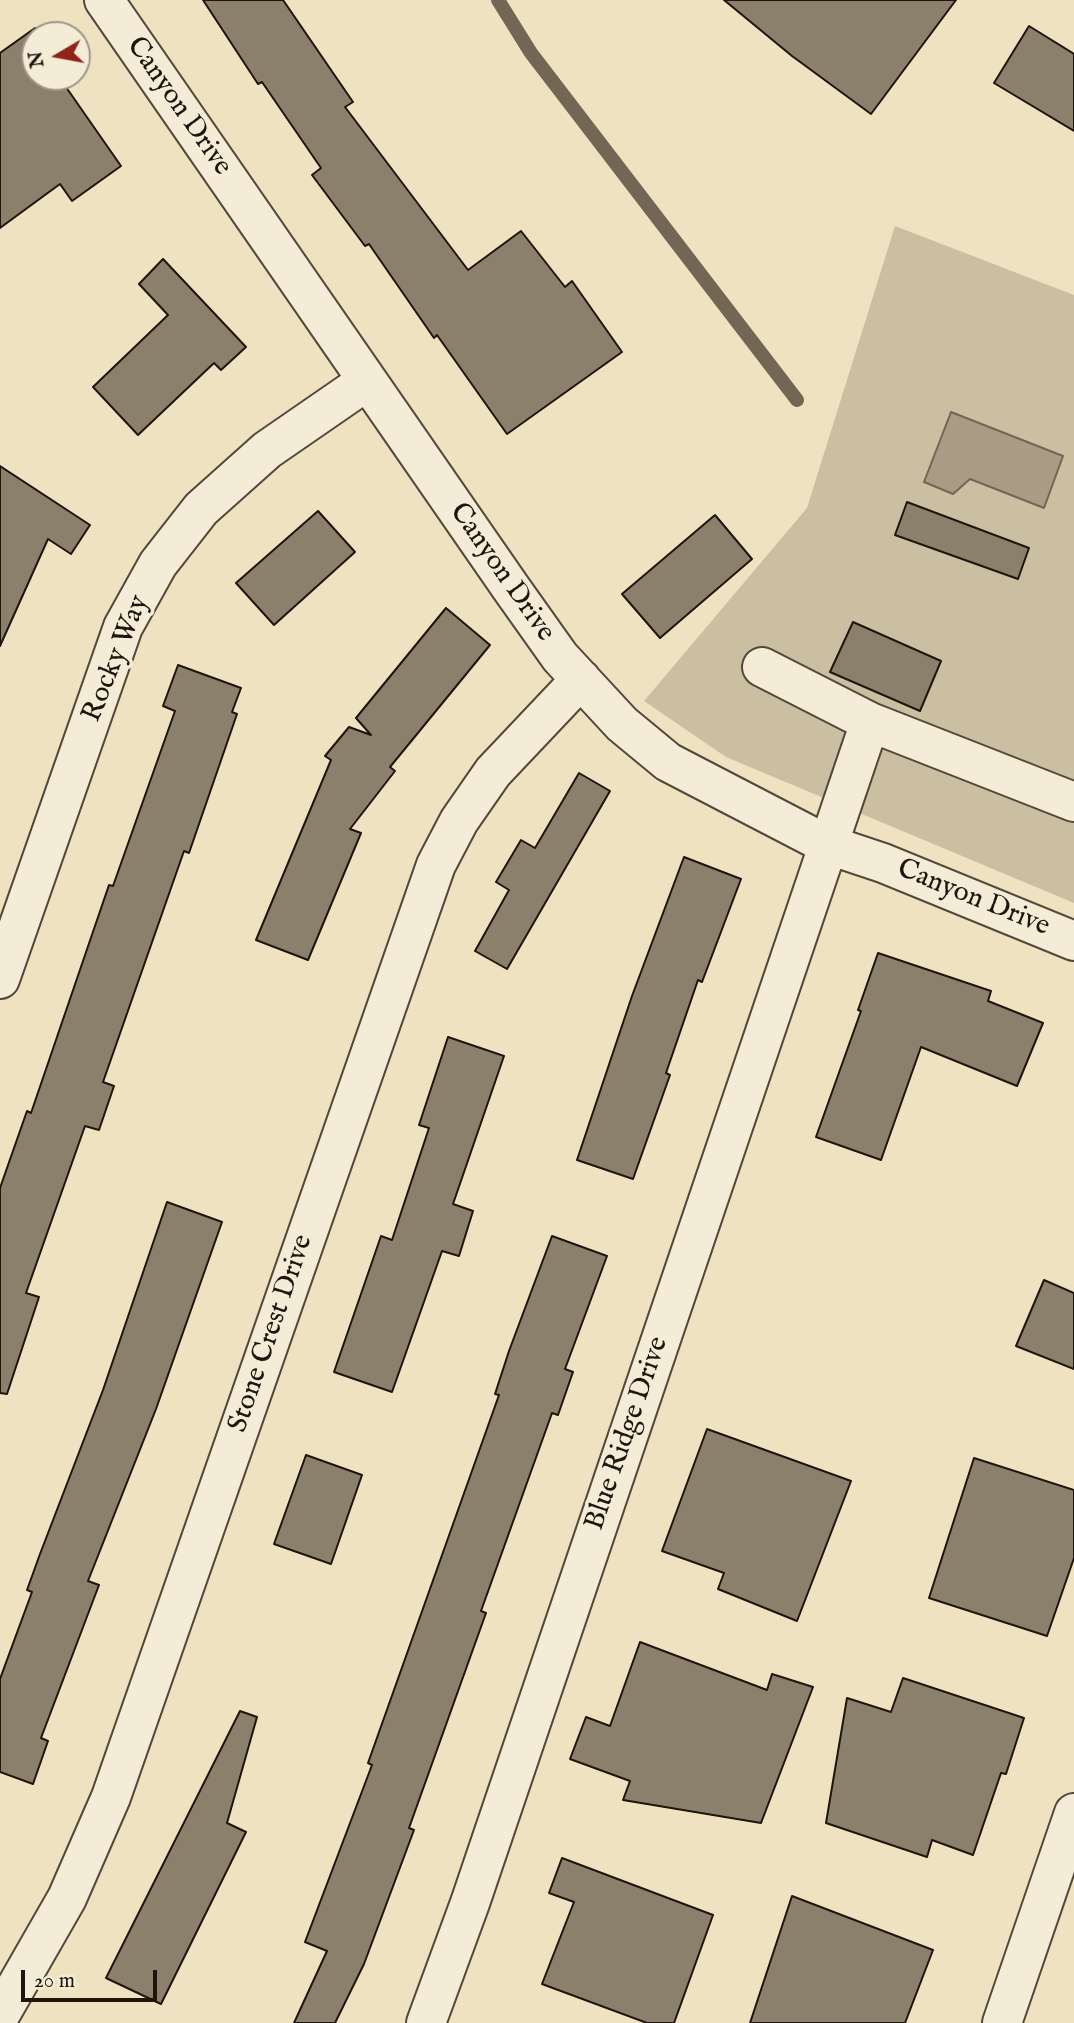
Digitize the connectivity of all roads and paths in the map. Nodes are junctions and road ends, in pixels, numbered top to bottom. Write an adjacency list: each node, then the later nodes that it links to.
1 (104, 0): 2 (street, Canyon Drive)
2 (367, 380): 4 (street, Canyon Drive); 9 (street, Rocky Way)
3 (762, 667): 5 (street)
4 (581, 679): 7 (street, Canyon Drive); 11 (street, Stone Crest Drive)
5 (870, 722): 6 (street); 7 (street, Blue Ridge Drive)
6 (1074, 802)
7 (826, 844): 8 (street, Canyon Drive); 12 (street, Blue Ridge Drive)
8 (1074, 941)
9 (0, 979)
10 (1074, 1813): 13 (street)
11 (0, 2015)
12 (426, 2023)
13 (1002, 2023)

